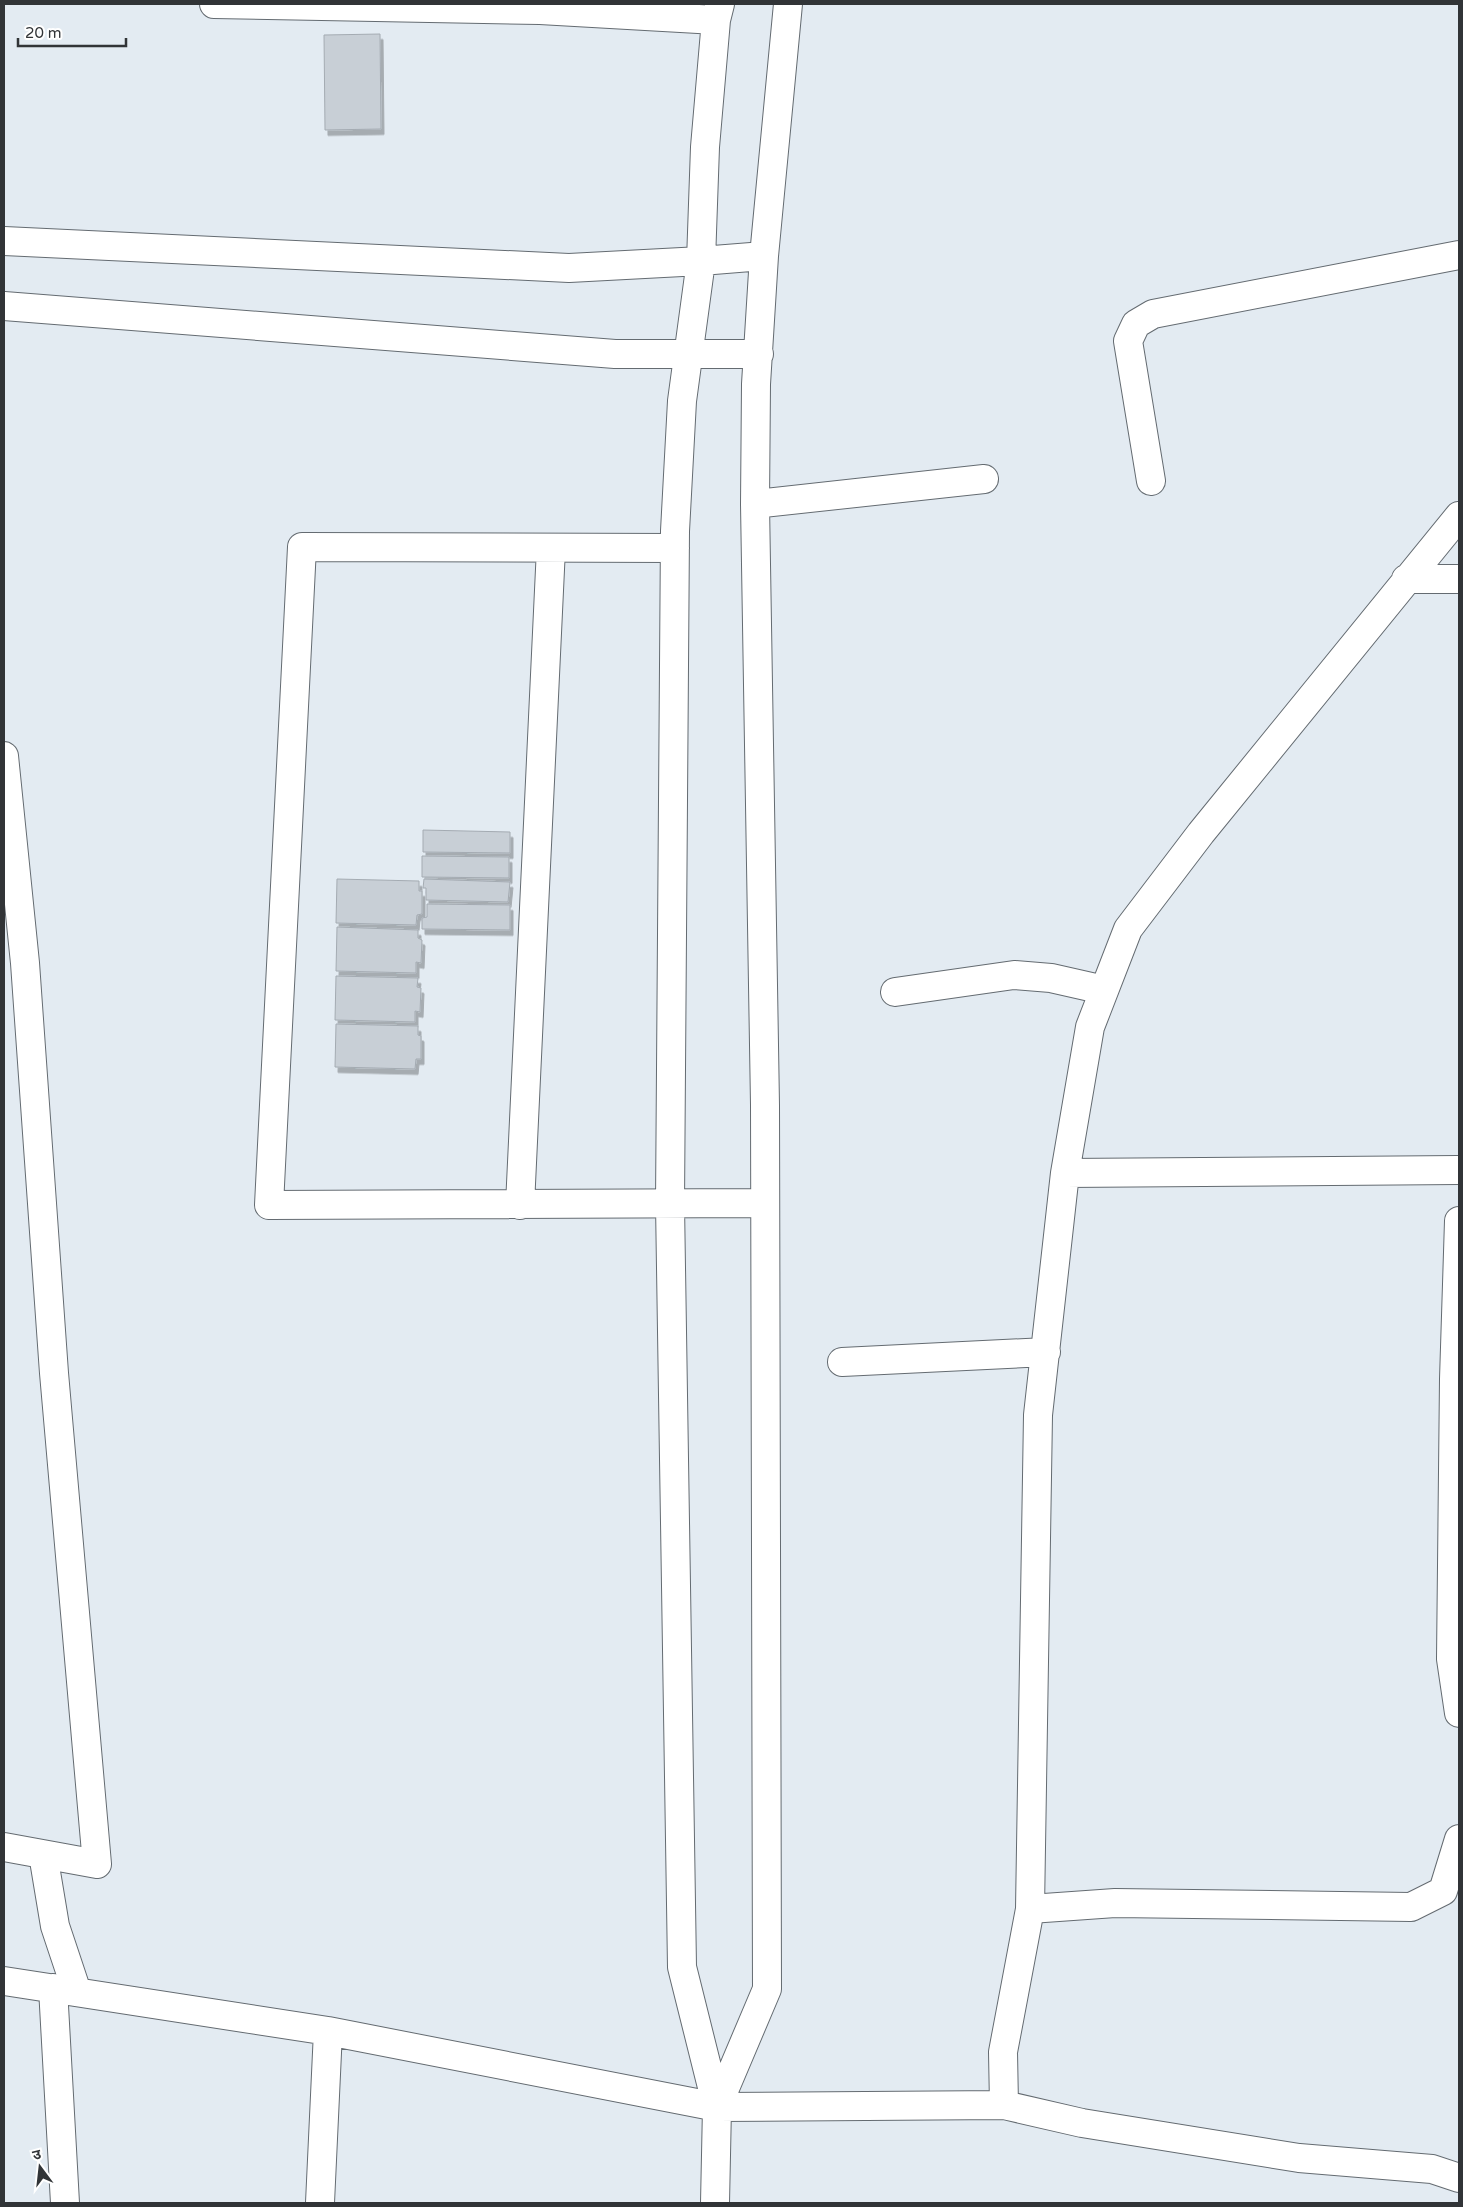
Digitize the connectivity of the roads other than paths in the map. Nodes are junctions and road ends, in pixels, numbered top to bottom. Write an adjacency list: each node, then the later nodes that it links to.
1 (214, 4): 3 (street)
2 (788, 4): 7 (street)
3 (407, 6): 4 (street)
4 (718, 12): 8 (street)
5 (4, 241): 8 (street)
6 (1459, 255): 13 (street)
7 (764, 256): 8 (street); 11 (street)
8 (701, 261): 10 (street)
9 (4, 306): 10 (street)
10 (689, 354): 11 (street); 17 (street)
11 (759, 354): 14 (street)
12 (984, 479): 14 (street)
13 (1151, 481)
14 (755, 504): 26 (street)
15 (1459, 516): 18 (street)
16 (551, 548): 17 (street); 28 (street); 28 (street)
17 (676, 548): 27 (street)
18 (1406, 579): 19 (street); 22 (street)
19 (1459, 579)
20 (4, 756): 21 (street)
21 (9, 863): 37 (street)
22 (1104, 990): 23 (street); 25 (street)
23 (895, 992)
24 (1459, 1170): 25 (street)
25 (1065, 1173): 30 (street)
26 (765, 1203): 27 (street); 43 (street)
27 (670, 1204): 28 (street); 43 (street)
28 (520, 1205)
29 (1459, 1222): 32 (street)
30 (1046, 1352): 31 (street); 38 (street)
31 (842, 1362)
32 (1456, 1379): 33 (street)
33 (1455, 1578): 34 (street)
34 (1459, 1714)
35 (1459, 1839): 38 (street)
36 (4, 1848): 37 (street)
37 (44, 1854): 40 (street)
38 (1030, 1909): 42 (street)
39 (4, 1981): 40 (street)
40 (65, 1990): 41 (street); 45 (street)
41 (328, 2031): 43 (street); 46 (street)
42 (1004, 2106): 43 (street); 44 (street)
43 (717, 2107): 47 (street)
44 (1459, 2178)
45 (65, 2203)
46 (320, 2203)
47 (715, 2203)

